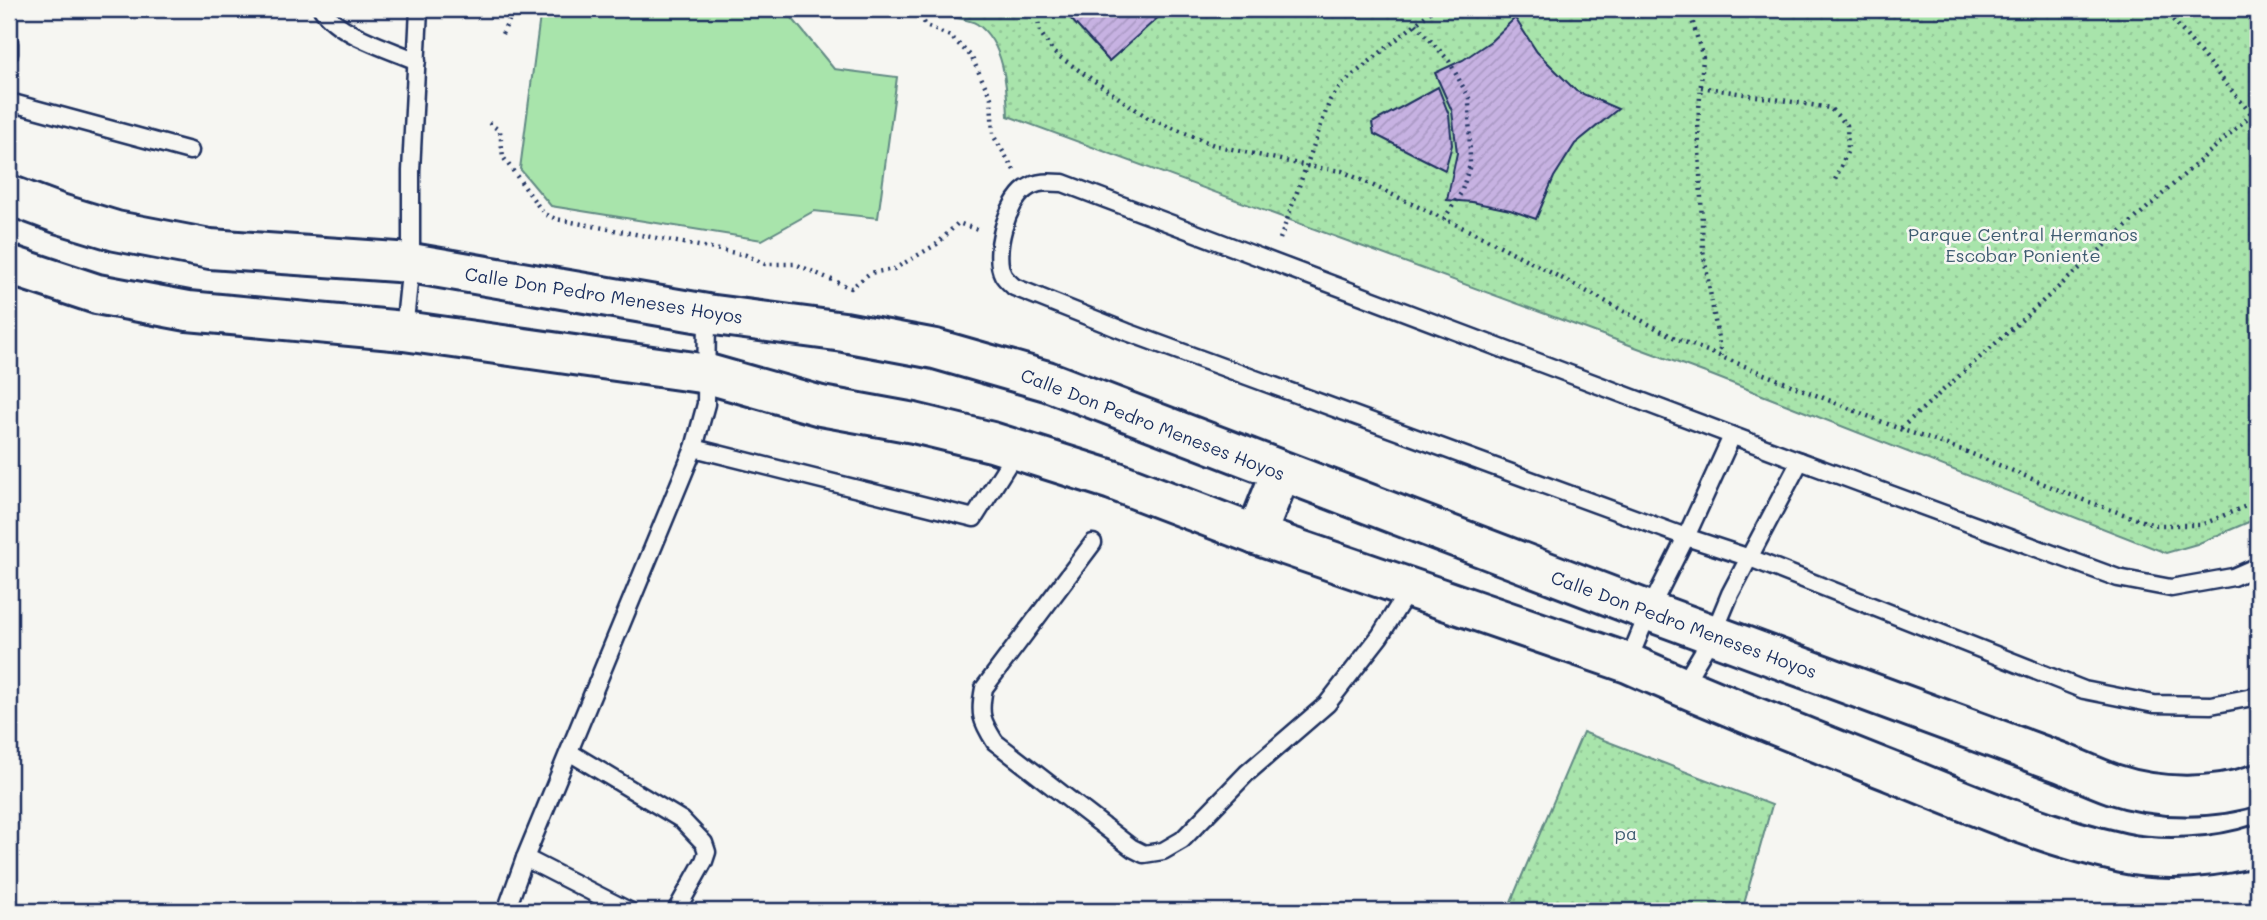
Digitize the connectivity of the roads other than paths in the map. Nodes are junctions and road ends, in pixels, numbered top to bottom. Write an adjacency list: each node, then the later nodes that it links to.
1 (322, 9): 5 (lane)
2 (419, 9): 5 (lane)
3 (9, 43): 4 (lane)
4 (9, 54)
5 (417, 61): 9 (lane)
6 (9, 102): 7 (lane)
7 (190, 151)
8 (9, 195): 9 (street, Calle Don Pedro Meneses Hoyos)
9 (411, 263): 11 (street, Calle Don Pedro Meneses Hoyos); 12 (lane)
10 (9, 265): 12 (street)
11 (707, 314): 13 (lane); 18 (street, Calle Don Pedro Meneses Hoyos)
12 (404, 331): 13 (street)
13 (708, 374): 15 (lane); 16 (street)
14 (1732, 436): 17 (lane); 20 (lane); 20 (lane)
15 (694, 449): 16 (lane); 30 (lane)
16 (1017, 450): 19 (street)
17 (1800, 461): 22 (lane); 23 (lane)
18 (1281, 472): 19 (street); 25 (street, Calle Don Pedro Meneses Hoyos)
19 (1256, 535): 24 (street)
20 (1686, 537): 22 (lane); 25 (lane)
21 (1093, 542): 24 (lane)
22 (1749, 558): 26 (lane); 29 (lane)
23 (2258, 566)
24 (1409, 588): 27 (street)
25 (1649, 611): 26 (street, Calle Don Pedro Meneses Hoyos); 27 (lane)
26 (1713, 635): 28 (lane); 31 (street, Calle Don Pedro Meneses Hoyos)
27 (1628, 663): 28 (street)
28 (1682, 687): 32 (street)
29 (2258, 696)
30 (569, 752): 33 (lane); 36 (lane)
31 (2258, 784)
32 (2258, 845)
33 (525, 858): 34 (lane); 35 (lane)
34 (506, 911)
35 (629, 911)
36 (676, 911)

